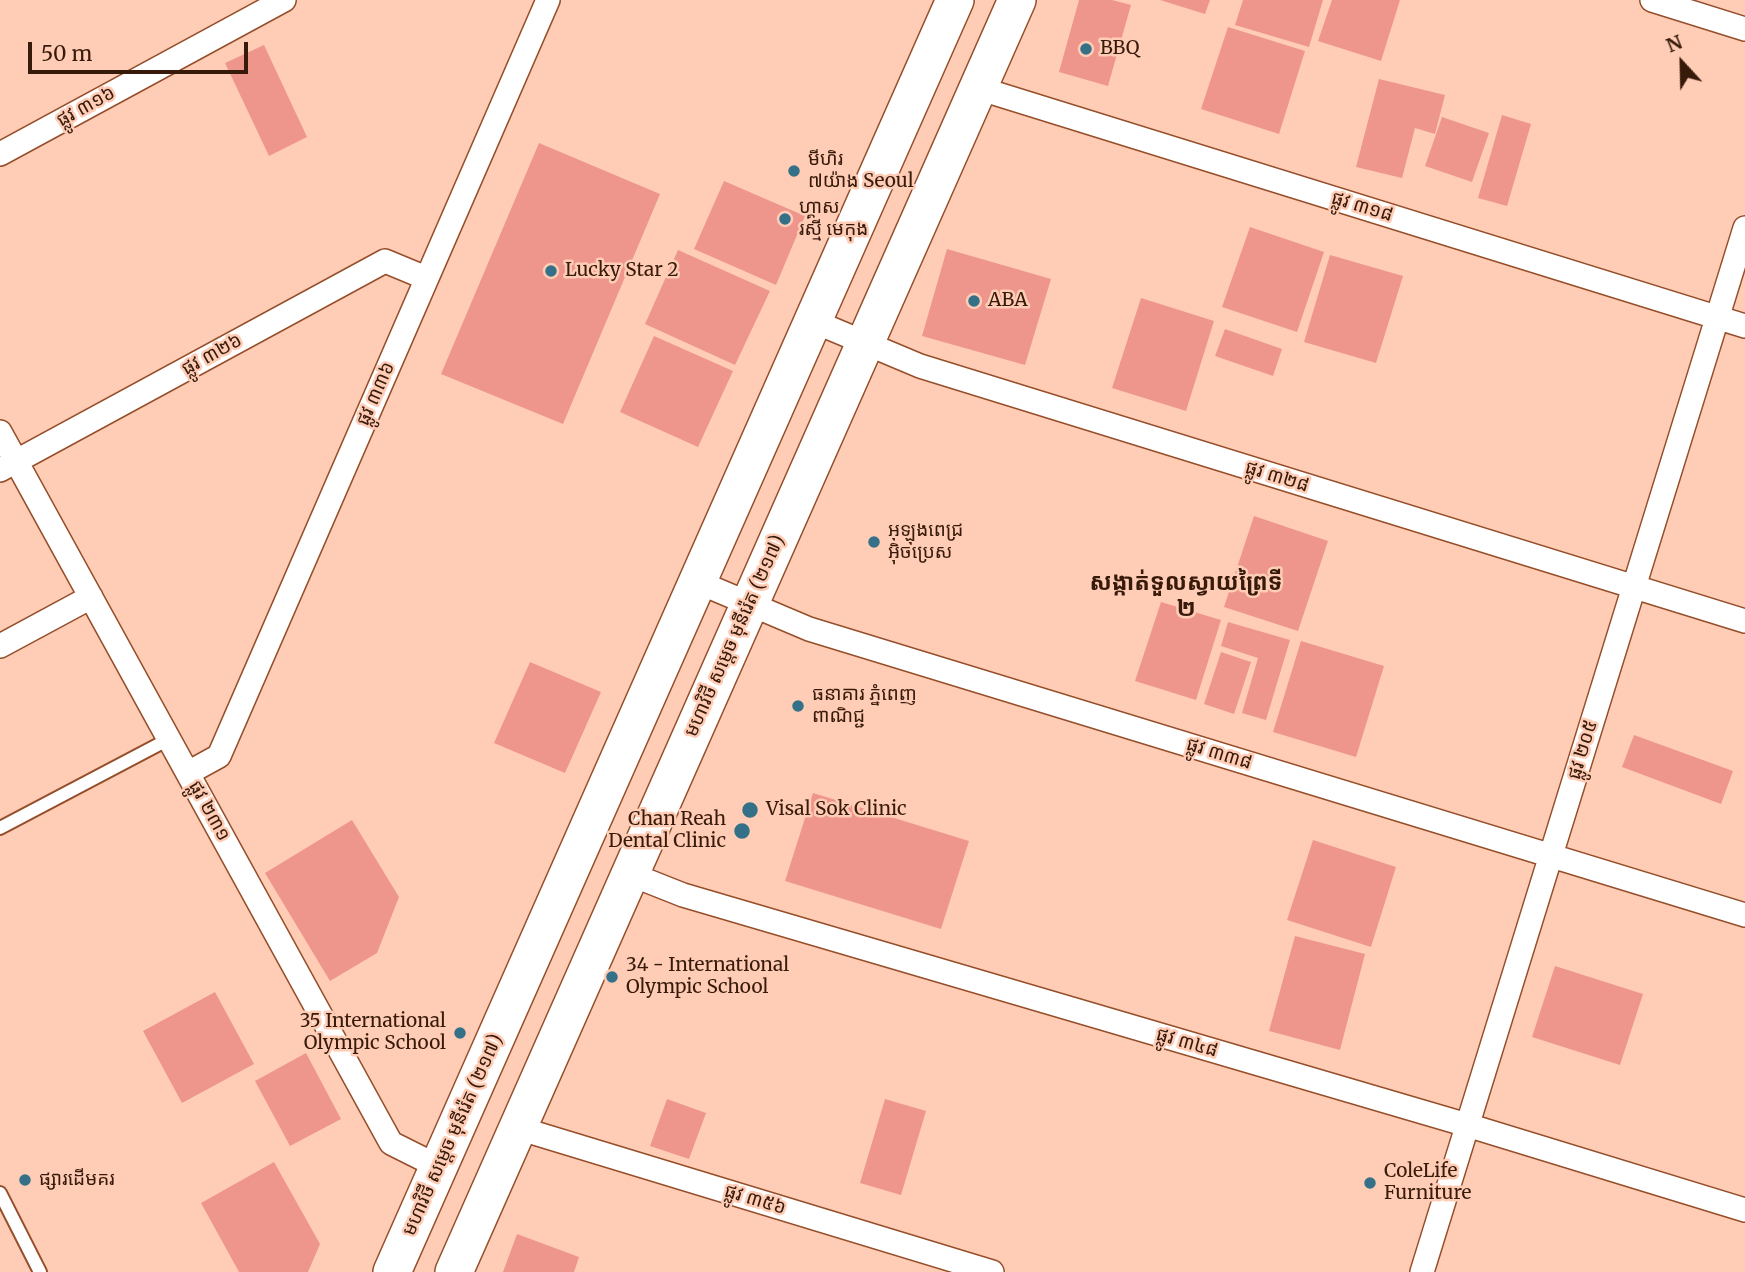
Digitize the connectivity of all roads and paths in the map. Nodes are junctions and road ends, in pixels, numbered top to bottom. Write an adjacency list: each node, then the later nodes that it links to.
1 (284, 0): 8 (street, ផ្លូវ ៣១៦)
2 (548, 0): 10 (street, ផ្លូវ ៣៣៦)
3 (955, 0): 12 (main road, មហាវិថី សម្តេច មុនីរ៉េត (២១៧))
4 (1017, 0): 7 (main road, មហាវិថី សម្តេច មុនីរ៉េត (២១៧))
5 (1652, 0): 6 (street)
6 (1745, 29)
7 (978, 88): 11 (street, ផ្លូវ ៣១៨); 14 (main road, មហាវិថី សម្តេច មុនីរ៉េត (២១៧))
8 (0, 154)
9 (1745, 228): 11 (street, ផ្លូវ ២០៥)
10 (426, 278): 16 (street, ផ្លូវ ៣២៦); 24 (street, ផ្លូវ ៣៣៦)
11 (1717, 317): 13 (street, ផ្លូវ ៣១៨); 18 (street, ផ្លូវ ២០៥)
12 (813, 321): 14 (street, ផ្លូវ ៣២៨); 17 (main road, មហាវិថី សម្តេច មុនីរ៉េត (២១៧))
13 (1745, 326)
14 (865, 343): 18 (street, ផ្លូវ ៣២៨); 20 (main road, មហាវិថី សម្តេច មុនីរ៉េត (២១៧))
15 (0, 432): 16 (street, ផ្លូវ ២៣១)
16 (8, 466): 19 (street, ផ្លូវ ២៣១)
17 (698, 582): 20 (street, ផ្លូវ ៣៣៨); 31 (main road, មហាវិថី សម្តេច មុនីរ៉េត (២១៧))
18 (1634, 587): 21 (street, ផ្លូវ ៣២៨); 26 (street, ផ្លូវ ២០៥)
19 (91, 597): 22 (street); 23 (street, ផ្លូវ ២៣១)
20 (750, 604): 26 (street, ផ្លូវ ៣៣៨); 27 (main road, មហាវិថី សម្តេច មុនីរ៉េត (២១៧))
21 (1745, 621)
22 (0, 646)
23 (169, 739): 24 (street, ផ្លូវ ២៣១); 25 (lane)
24 (188, 773): 31 (street, ផ្លូវ ២៣១)
25 (0, 828)
26 (1551, 856): 28 (street, ផ្លូវ ៣៣៨); 29 (street, ផ្លូវ ២០៥)
27 (630, 874): 29 (street, ផ្លូវ ៣៤៨); 30 (main road, មហាវិថី សម្តេច មុនីរ៉េត (២១៧))
28 (1745, 915)
29 (1467, 1125): 33 (street, ផ្លូវ ៣៤៨); 38 (street, ផ្លូវ ២០៥)
30 (518, 1128): 36 (main road, មហាវិថី សម្តេច មុនីរ៉េត (២១៧)); 37 (street, ផ្លូវ ៣៥៦)
31 (439, 1167): 35 (main road, មហាវិថី សម្តេច មុនីរ៉េត (២១៧))
32 (0, 1193): 34 (lane)
33 (1745, 1210)
34 (40, 1272)
35 (392, 1272)
36 (454, 1272)
37 (992, 1272)
38 (1422, 1272)

